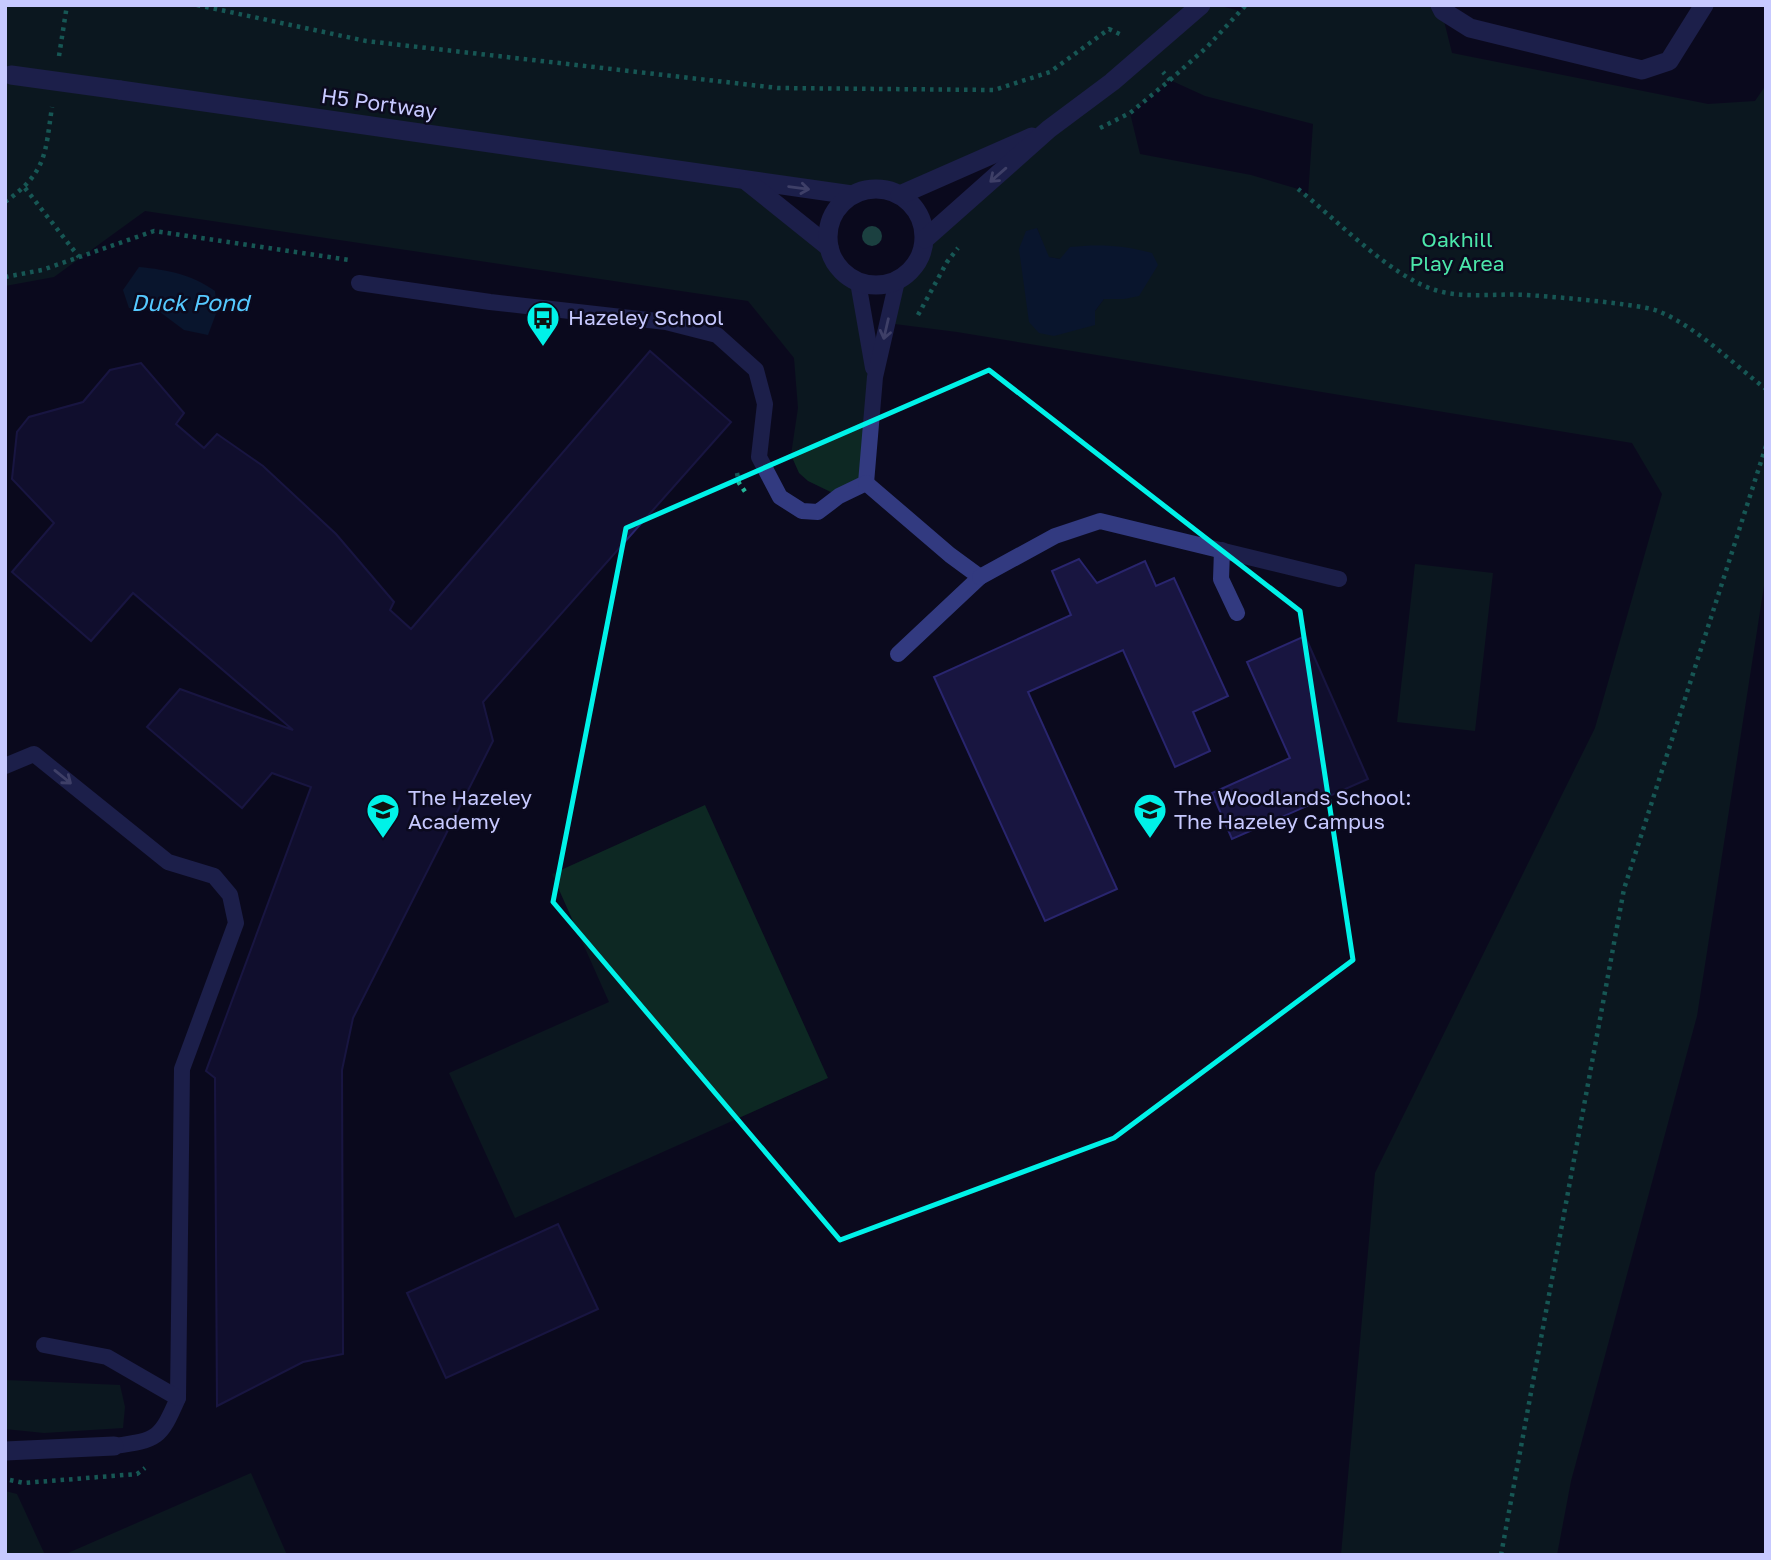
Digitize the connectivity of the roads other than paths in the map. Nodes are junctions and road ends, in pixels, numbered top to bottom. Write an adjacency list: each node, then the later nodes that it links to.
1 (1201, 5): 5 (street)
2 (1440, 5): 3 (street)
3 (1704, 5)
4 (8, 75): 6 (street, H5 Portway, bridge)
5 (1049, 129): 8 (street); 9 (street, one-way to 9)
6 (746, 181): 7 (street, H5 Portway, one-way to 7); 10 (street)
7 (852, 195): 8 (street); 10 (street)
8 (900, 195): 9 (street)
9 (925, 239): 11 (street)
10 (829, 247): 12 (street)
11 (897, 281): 12 (street); 14 (lane, one-way to 14)
12 (858, 282): 14 (lane)
13 (359, 283): 15 (lane)
14 (875, 377): 15 (lane)
15 (866, 483): 17 (lane)
16 (1222, 550): 17 (lane); 18 (lane); 19 (lane)
17 (980, 577): 20 (lane)
18 (1339, 579)
19 (1237, 613)
20 (898, 654)
21 (5, 766): 23 (lane, one-way to 23)
22 (44, 1345): 23 (lane)
23 (178, 1398): 24 (lane)
24 (114, 1446): 25 (street)
25 (5, 1451)

